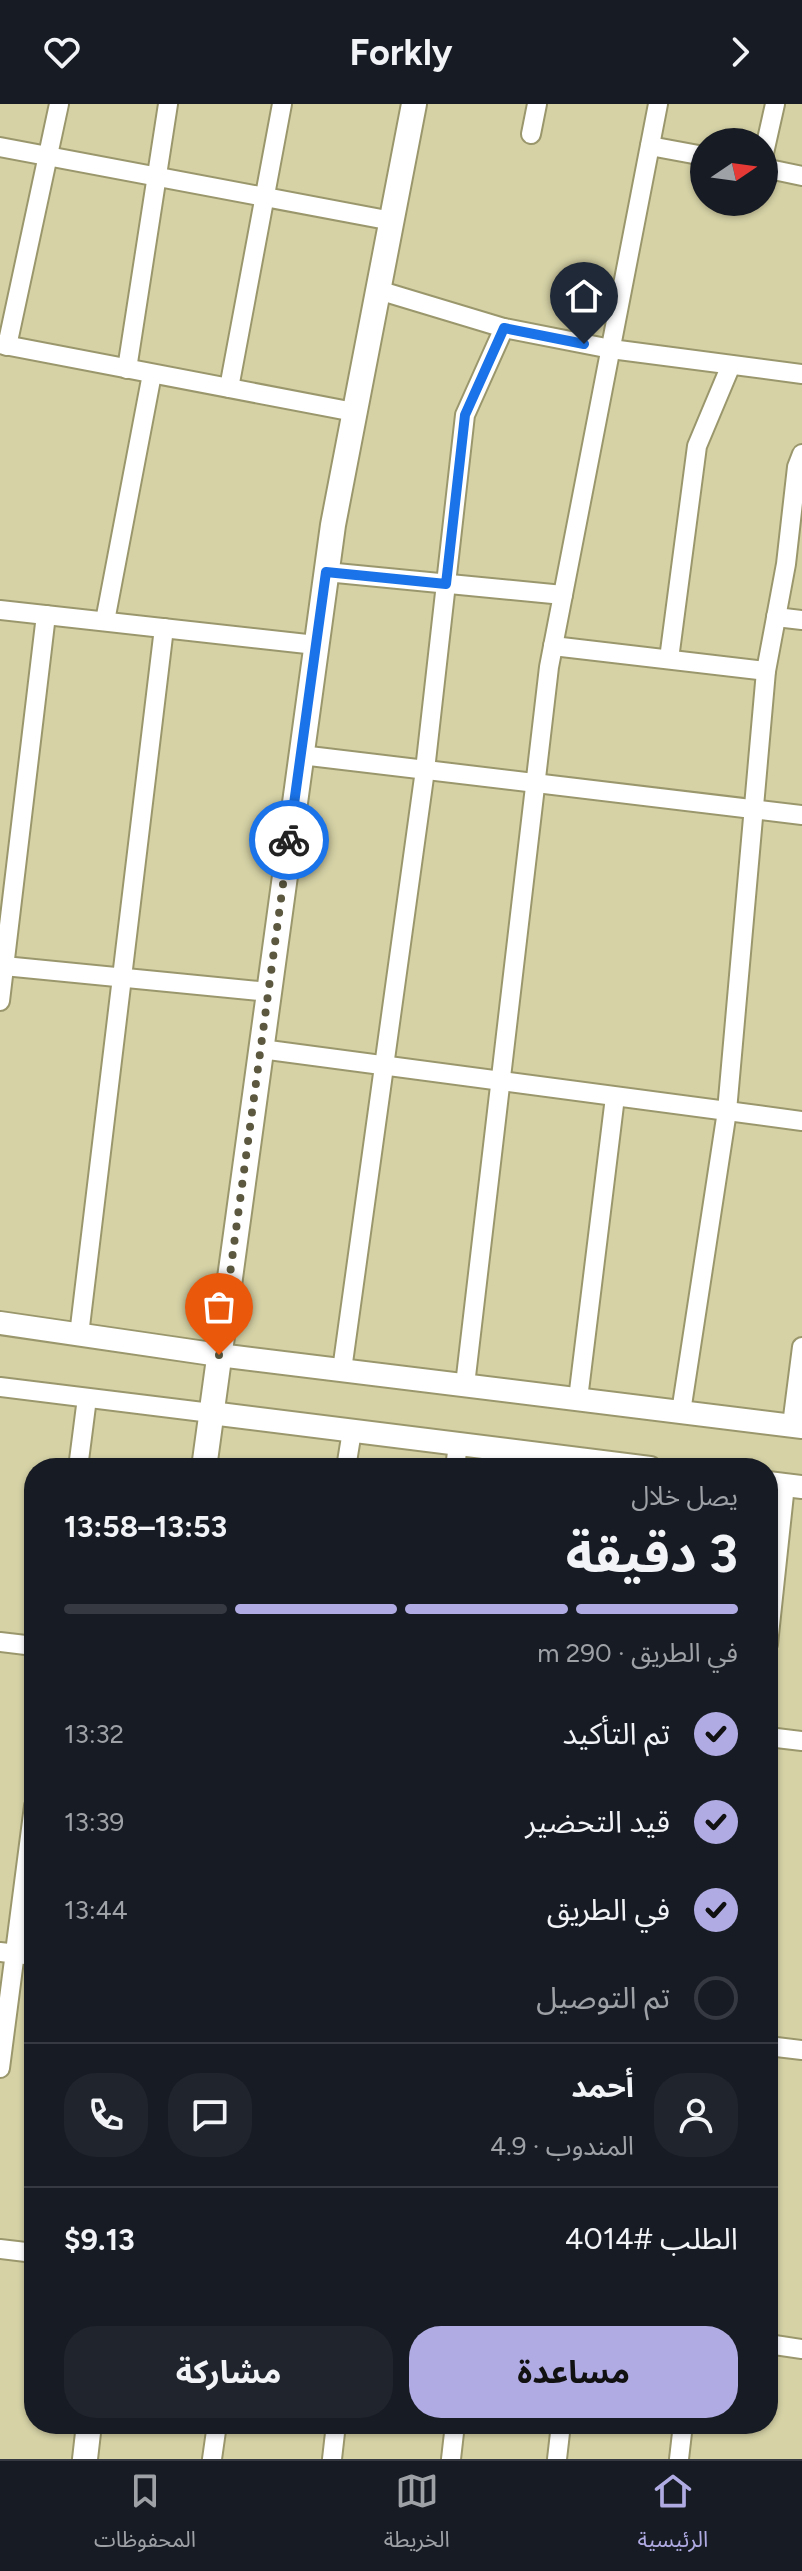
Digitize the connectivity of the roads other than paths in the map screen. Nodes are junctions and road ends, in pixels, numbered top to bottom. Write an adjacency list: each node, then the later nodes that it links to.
1 (59, 104): 13 (street)
2 (168, 104): 16 (street)
3 (282, 104): 17 (street)
4 (414, 104): 18 (main road)
5 (537, 104): 9 (street)
6 (658, 104): 10 (street)
7 (775, 104): 8 (street)
8 (770, 128)
9 (531, 134)
10 (650, 146): 12 (street); 22 (street)
11 (0, 147): 13 (street)
12 (690, 153)
13 (48, 156): 16 (street); 21 (street)
14 (778, 171): 15 (street)
15 (802, 176)
16 (156, 178): 17 (street); 24 (street)
17 (265, 196): 18 (street); 27 (street)
18 (392, 221): 19 (main road)
19 (378, 290): 20 (street); 28 (main road)
20 (504, 328): 22 (street); 31 (street)
21 (4, 345): 24 (street)
22 (611, 349): 23 (street); 32 (street)
23 (731, 365): 26 (street); 41 (street)
24 (127, 369): 25 (street)
25 (152, 374): 27 (street); 37 (street)
26 (802, 374)
27 (229, 388): 28 (street)
28 (354, 412): 30 (main road)
29 (802, 454): 35 (street)
30 (326, 572): 31 (street); 39 (main road)
31 (446, 584): 32 (street); 44 (street)
32 (563, 595): 40 (street)
33 (0, 610): 34 (street)
34 (46, 615): 37 (street); 48 (street)
35 (776, 617): 36 (street); 42 (street)
36 (802, 620)
37 (105, 621): 38 (street)
38 (164, 628): 39 (street); 50 (street)
39 (316, 645): 43 (main road)
40 (553, 646): 41 (street); 45 (street)
41 (669, 659): 42 (street)
42 (766, 671): 46 (street)
43 (301, 755): 44 (street); 51 (main road)
44 (425, 770): 45 (street); 54 (street)
45 (537, 783): 46 (street); 55 (street)
46 (753, 808): 47 (street); 57 (street)
47 (802, 815)
48 (8, 870): 49 (street)
49 (4, 966): 50 (street); 52 (street)
50 (121, 978): 51 (street); 60 (street)
51 (269, 992): 53 (main road)
52 (0, 1001)
53 (261, 1049): 54 (street); 62 (main road)
54 (384, 1066): 55 (street); 63 (street)
55 (500, 1081): 56 (street); 64 (street)
56 (615, 1097): 57 (street); 67 (street)
57 (727, 1111): 58 (street); 68 (street)
58 (802, 1121)
59 (0, 1323): 60 (street)
60 (79, 1335): 62 (street)
61 (802, 1347): 70 (street)
62 (219, 1355): 63 (street); 69 (main road)
63 (342, 1370): 64 (street)
64 (465, 1385): 67 (street)
65 (0, 1387): 66 (street)
66 (87, 1398): 69 (street); 73 (street)
67 (578, 1399): 68 (street)
68 (681, 1412): 70 (street)
69 (211, 1413): 71 (street); 74 (main road)
70 (797, 1426)
71 (352, 1431): 72 (street); 75 (street)
72 (458, 1444): 76 (street); 77 (street)
73 (79, 1458)
74 (205, 1458)
75 (348, 1458)
76 (456, 1458)
77 (541, 1458)
78 (785, 1485): 79 (street)
79 (778, 1550)
80 (0, 1642): 81 (street)
81 (24, 1645)
82 (778, 1738): 83 (street)
83 (802, 1741)
84 (24, 1860): 85 (street)
85 (7, 1953): 88 (street)
86 (778, 2047): 87 (street)
87 (802, 2050)
88 (0, 2068)
89 (0, 2249): 90 (street)
90 (24, 2252)
91 (778, 2345): 92 (street)
92 (802, 2349)
93 (88, 2434): 99 (main road)
94 (216, 2434): 100 (street)
95 (335, 2434): 101 (street)
96 (454, 2434): 102 (street)
97 (560, 2434): 103 (street)
98 (682, 2434): 104 (street)
99 (85, 2459)
100 (212, 2459)
101 (332, 2459)
102 (451, 2459)
103 (557, 2459)
104 (679, 2459)

